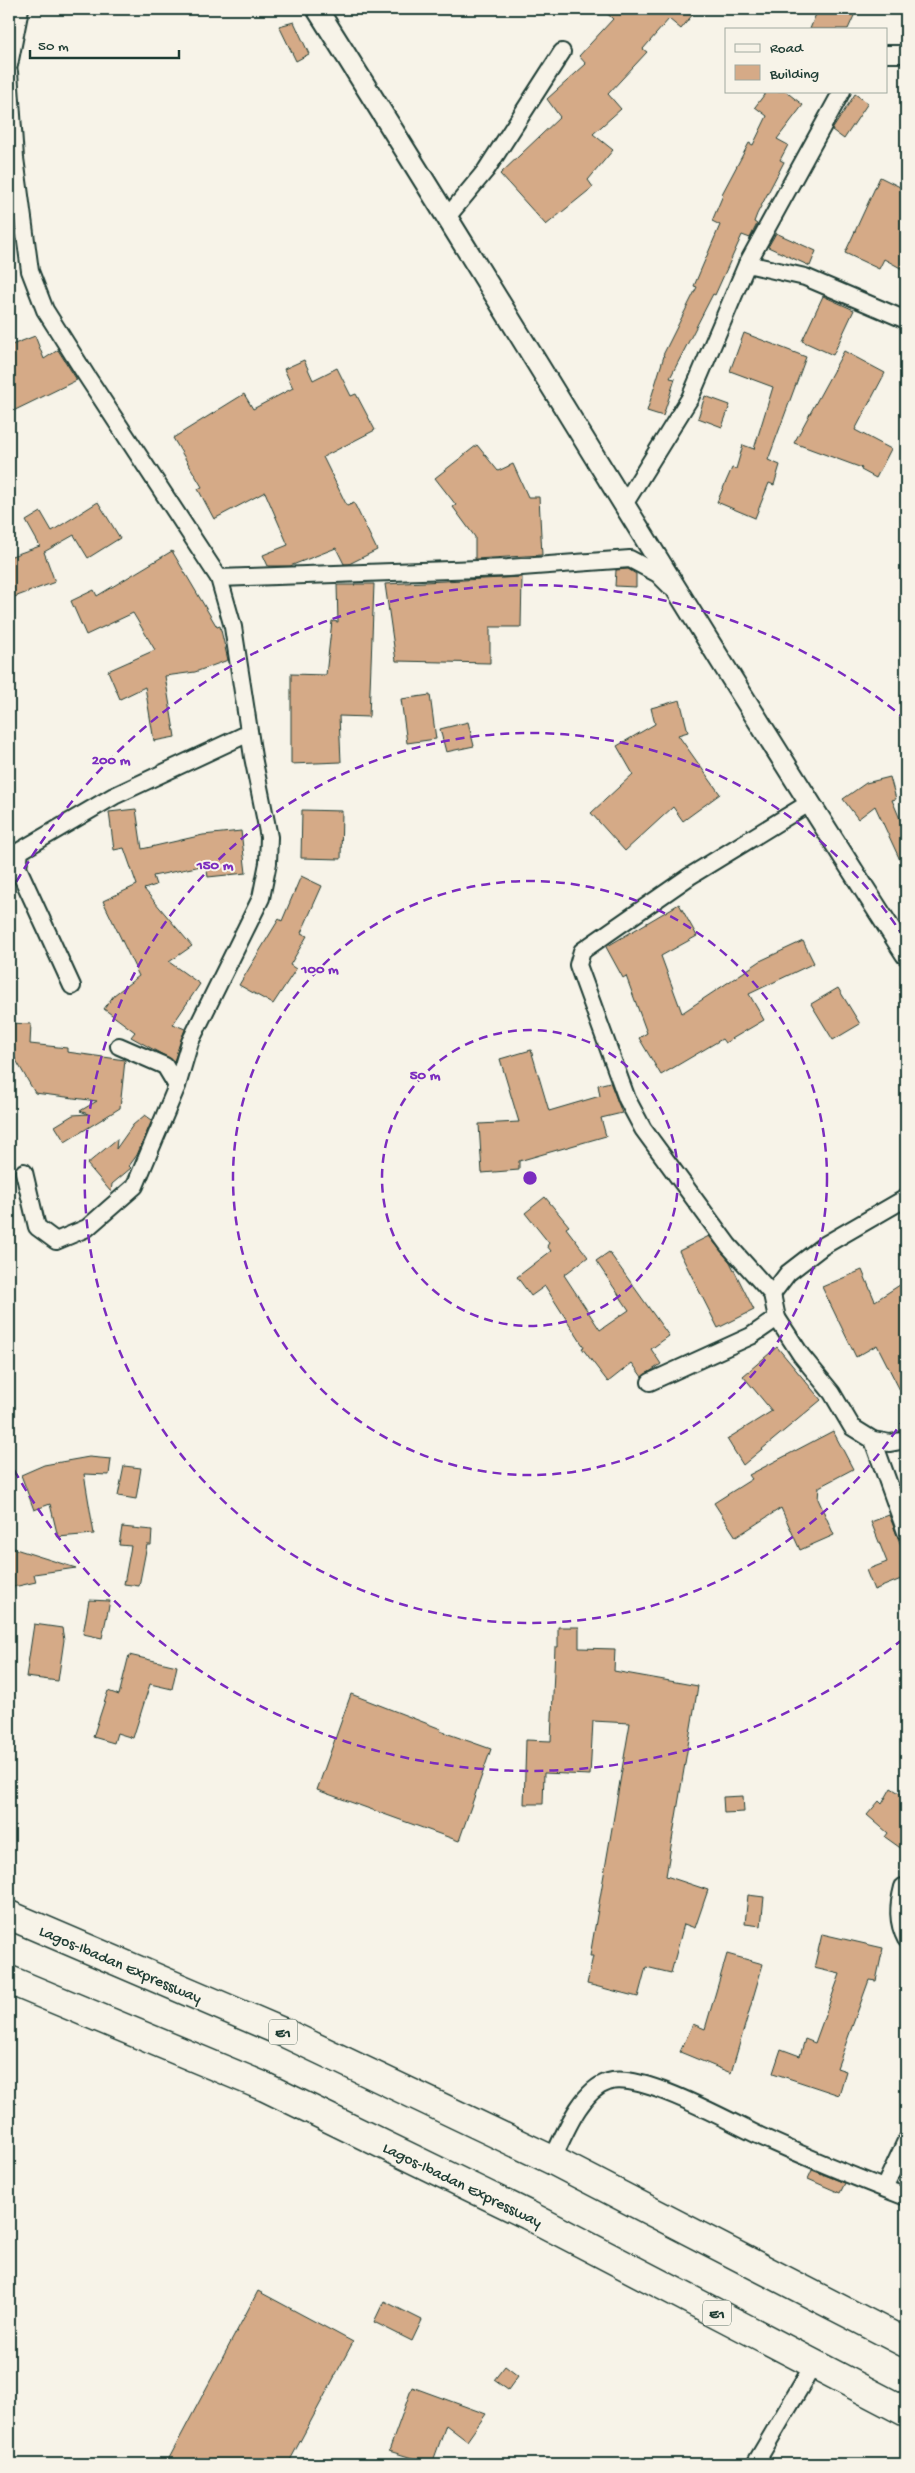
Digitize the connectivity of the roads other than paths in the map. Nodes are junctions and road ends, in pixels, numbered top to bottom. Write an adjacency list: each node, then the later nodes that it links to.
1 (20, 9): 6 (street)
2 (317, 9): 9 (street)
3 (562, 52): 9 (street)
4 (888, 54): 5 (street)
5 (906, 54)
6 (9, 65)
7 (9, 72): 13 (street)
8 (841, 92): 10 (street)
9 (448, 216): 12 (street)
10 (747, 264): 11 (street); 12 (street)
11 (906, 320)
12 (625, 503): 14 (street)
13 (219, 578): 14 (street); 15 (street)
14 (679, 594): 16 (street)
15 (249, 733): 18 (street); 20 (street)
16 (809, 803): 17 (street); 23 (street)
17 (906, 954)
18 (72, 986)
19 (119, 1046): 20 (street)
20 (177, 1086): 21 (street)
21 (24, 1172)
22 (906, 1198): 23 (street)
23 (772, 1294): 24 (street)
24 (777, 1318): 25 (street); 26 (street)
25 (650, 1382)
26 (873, 1440): 27 (street); 28 (street)
27 (906, 1440)
28 (906, 1532)
29 (903, 1887): 31 (street)
30 (9, 1915): 34 (highway, Lagos-Ibadan Expressway / E1)
31 (906, 1940)
32 (9, 1980): 38 (highway, Lagos-Ibadan Expressway / E1)
33 (906, 2140): 35 (street)
34 (552, 2160): 35 (street); 37 (highway, Lagos-Ibadan Expressway / E1)
35 (884, 2188): 36 (street)
36 (906, 2197)
37 (906, 2343)
38 (814, 2364): 39 (highway, Lagos-Ibadan Expressway / E1); 40 (street)
39 (906, 2412)
40 (755, 2464)

